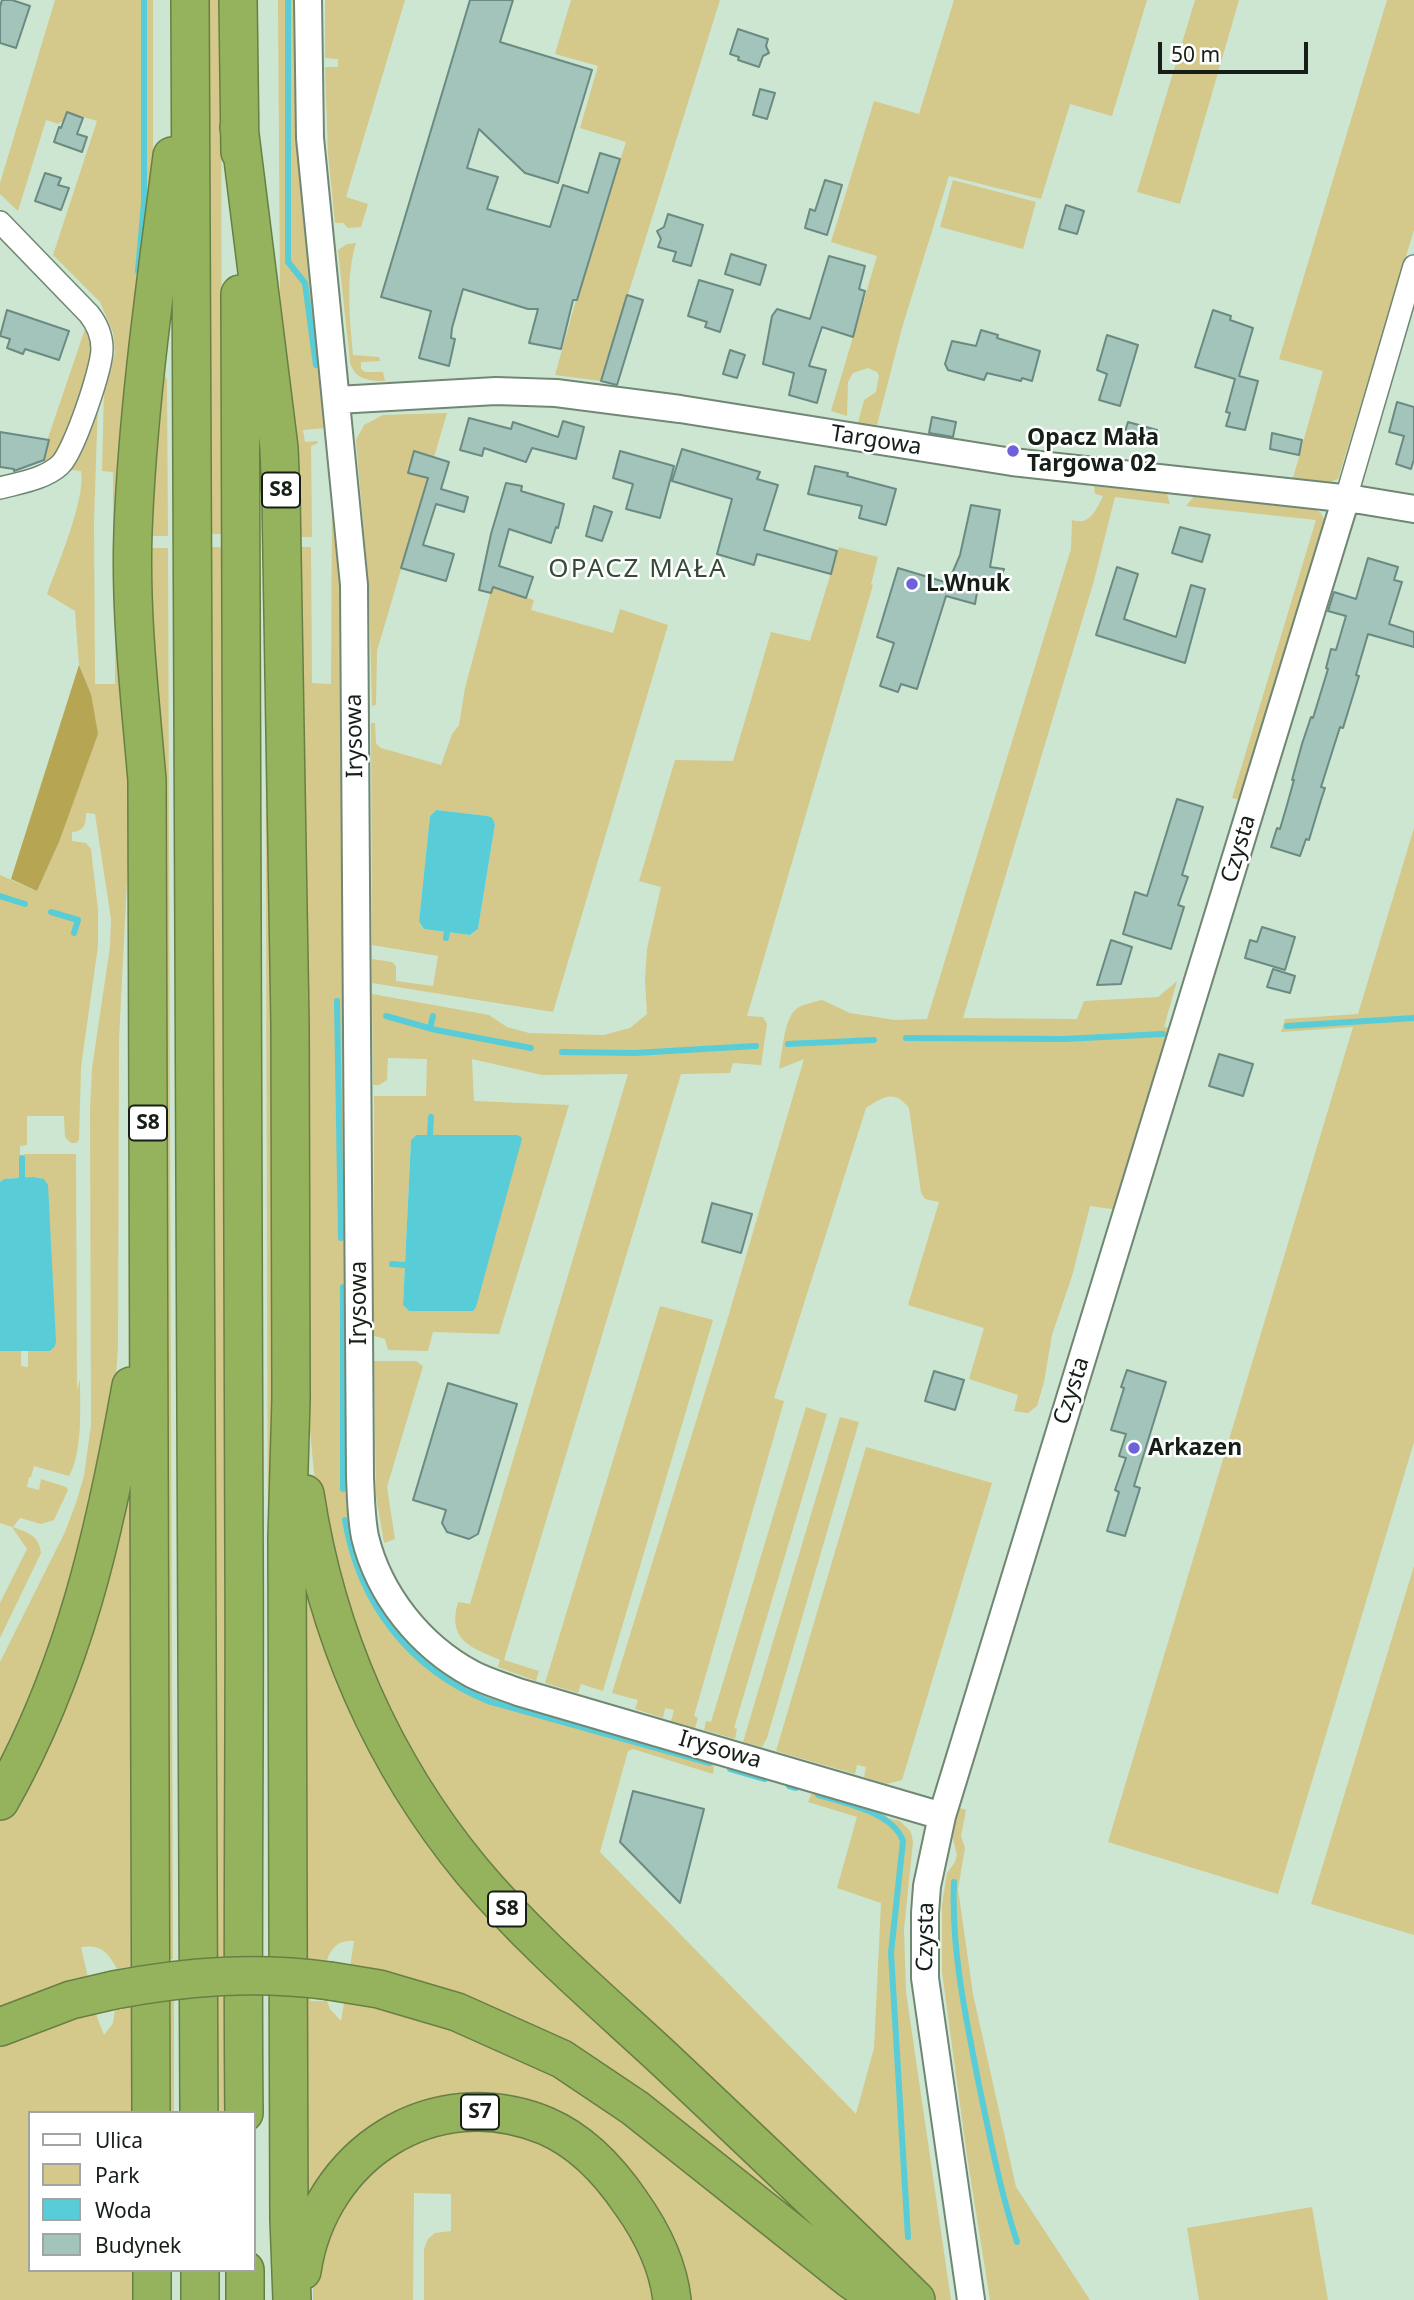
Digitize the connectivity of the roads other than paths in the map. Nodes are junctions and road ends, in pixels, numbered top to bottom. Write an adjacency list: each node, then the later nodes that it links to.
1 (238, 0): 4 (highway, S8)
2 (308, 0): 7 (street, Irysowa)
3 (190, 13): 11 (highway, S8); 17 (highway)
4 (240, 127): 12 (highway, S8); 18 (highway)
5 (0, 222): 8 (street)
6 (1414, 267): 9 (street)
7 (337, 400): 9 (street, Targowa); 14 (street, Irysowa)
8 (0, 488)
9 (1346, 498): 10 (street, Targowa); 14 (street, Czysta)
10 (1414, 509)
11 (148, 1292): 13 (highway); 16 (highway, S8)
12 (291, 1399): 25 (highway); 29 (highway, S8)
13 (0, 1801)
14 (942, 1816): 30 (street, Czysta)
15 (0, 2027): 28 (highway, bridge)
16 (151, 2111)
17 (199, 2111)
18 (244, 2111)
19 (152, 2272): 22 (highway)
20 (200, 2272): 23 (highway)
21 (245, 2272): 24 (highway)
22 (152, 2300)
23 (200, 2300)
24 (245, 2300)
25 (292, 2300)
26 (298, 2300): 27 (highway, S7)
27 (672, 2300)
28 (880, 2300)
29 (916, 2300)
30 (971, 2300)

